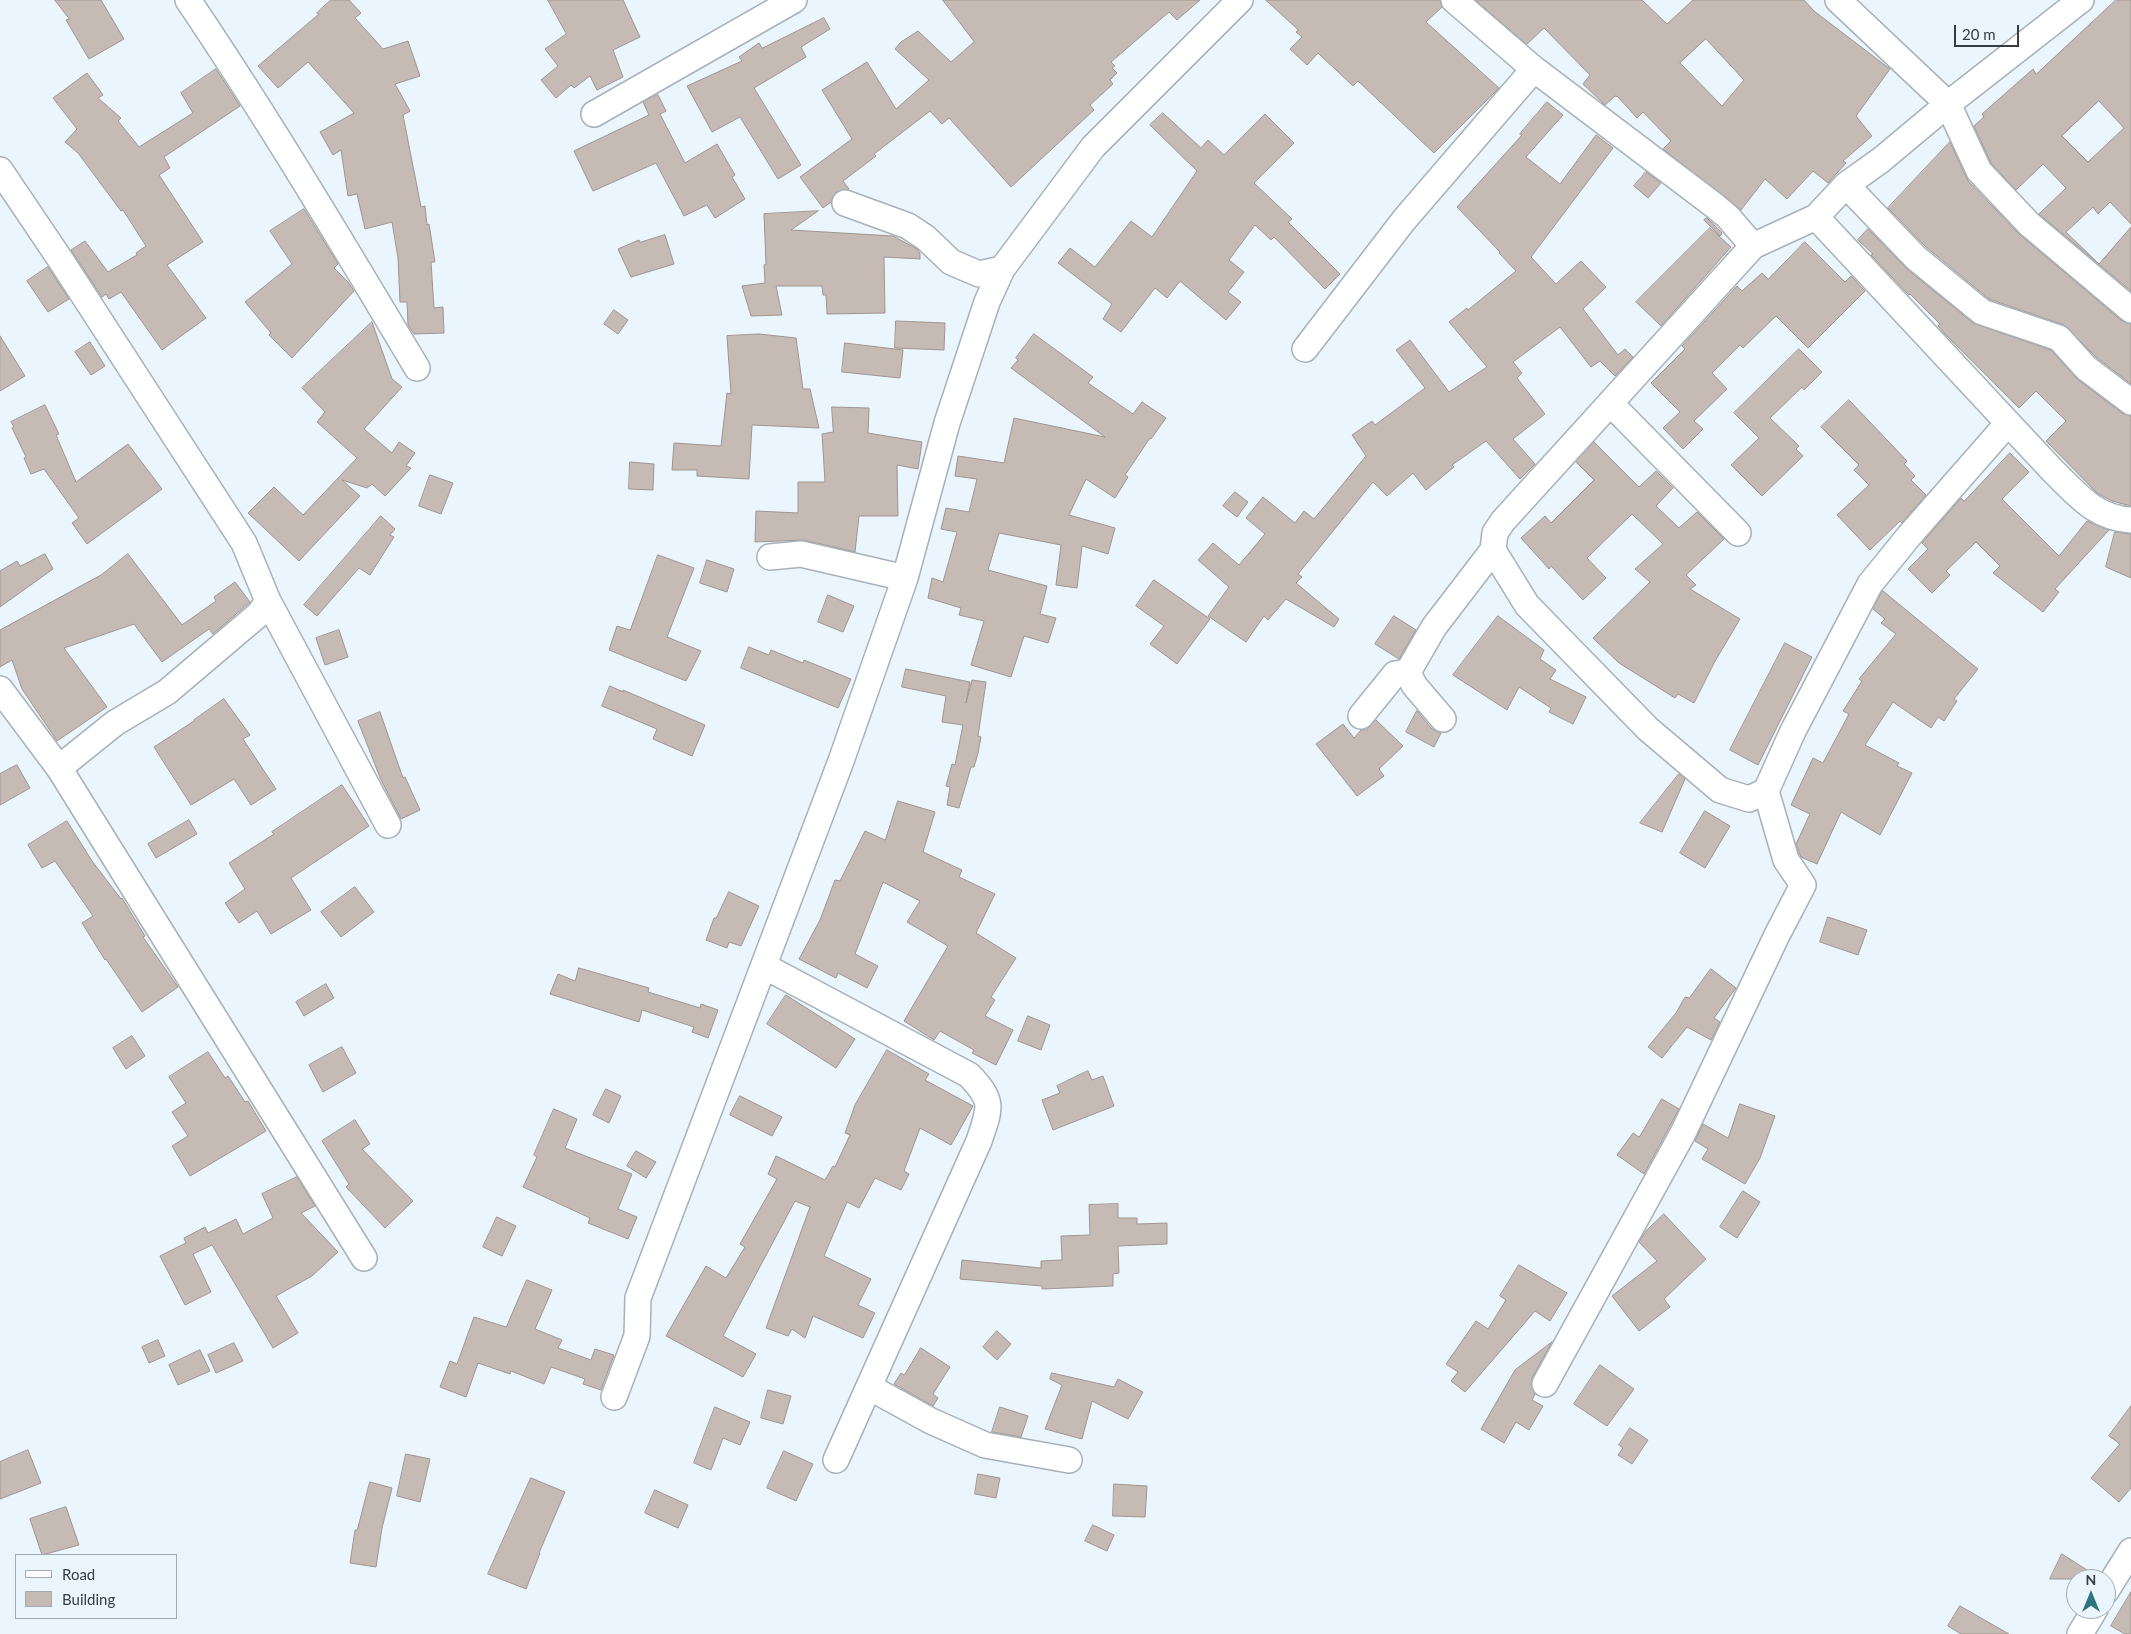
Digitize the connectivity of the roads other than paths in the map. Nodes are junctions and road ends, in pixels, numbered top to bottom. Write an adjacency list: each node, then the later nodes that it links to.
1 (188, 0): 18 (street)
2 (794, 0): 9 (street)
3 (1240, 0): 15 (street)
4 (1454, 0): 7 (street)
5 (1838, 0): 8 (street)
6 (2081, 0): 8 (street)
7 (1534, 69): 14 (street); 17 (street)
8 (1948, 104): 11 (street); 16 (street)
9 (594, 114)
10 (0, 170): 27 (street)
11 (1846, 185): 13 (street); 19 (street)
12 (845, 203): 15 (street)
13 (1816, 217): 14 (street); 21 (street)
14 (1753, 246): 20 (street)
15 (1002, 269): 26 (street)
16 (2131, 310)
17 (1305, 349)
18 (417, 368)
19 (2131, 402)
20 (1610, 403): 23 (street); 24 (street)
21 (2008, 423): 22 (street); 33 (street)
22 (2131, 520)
23 (1738, 533)
24 (1493, 550): 28 (street); 33 (street)
25 (770, 557): 26 (street)
26 (905, 578): 35 (street)
27 (268, 601): 32 (street); 34 (street)
28 (1408, 672): 30 (street); 31 (street)
29 (0, 690): 32 (street)
30 (1361, 716)
31 (1443, 719)
32 (60, 768): 36 (street)
33 (1766, 791): 37 (street)
34 (388, 825)
35 (764, 966): 38 (street); 39 (street)
36 (364, 1258)
37 (1545, 1384)
38 (869, 1387): 40 (street); 41 (street)
39 (614, 1397)
40 (836, 1460)
41 (1069, 1460)
42 (2131, 1551): 43 (street)
43 (2116, 1575)
44 (2089, 1619): 45 (street)
45 (2080, 1634)

